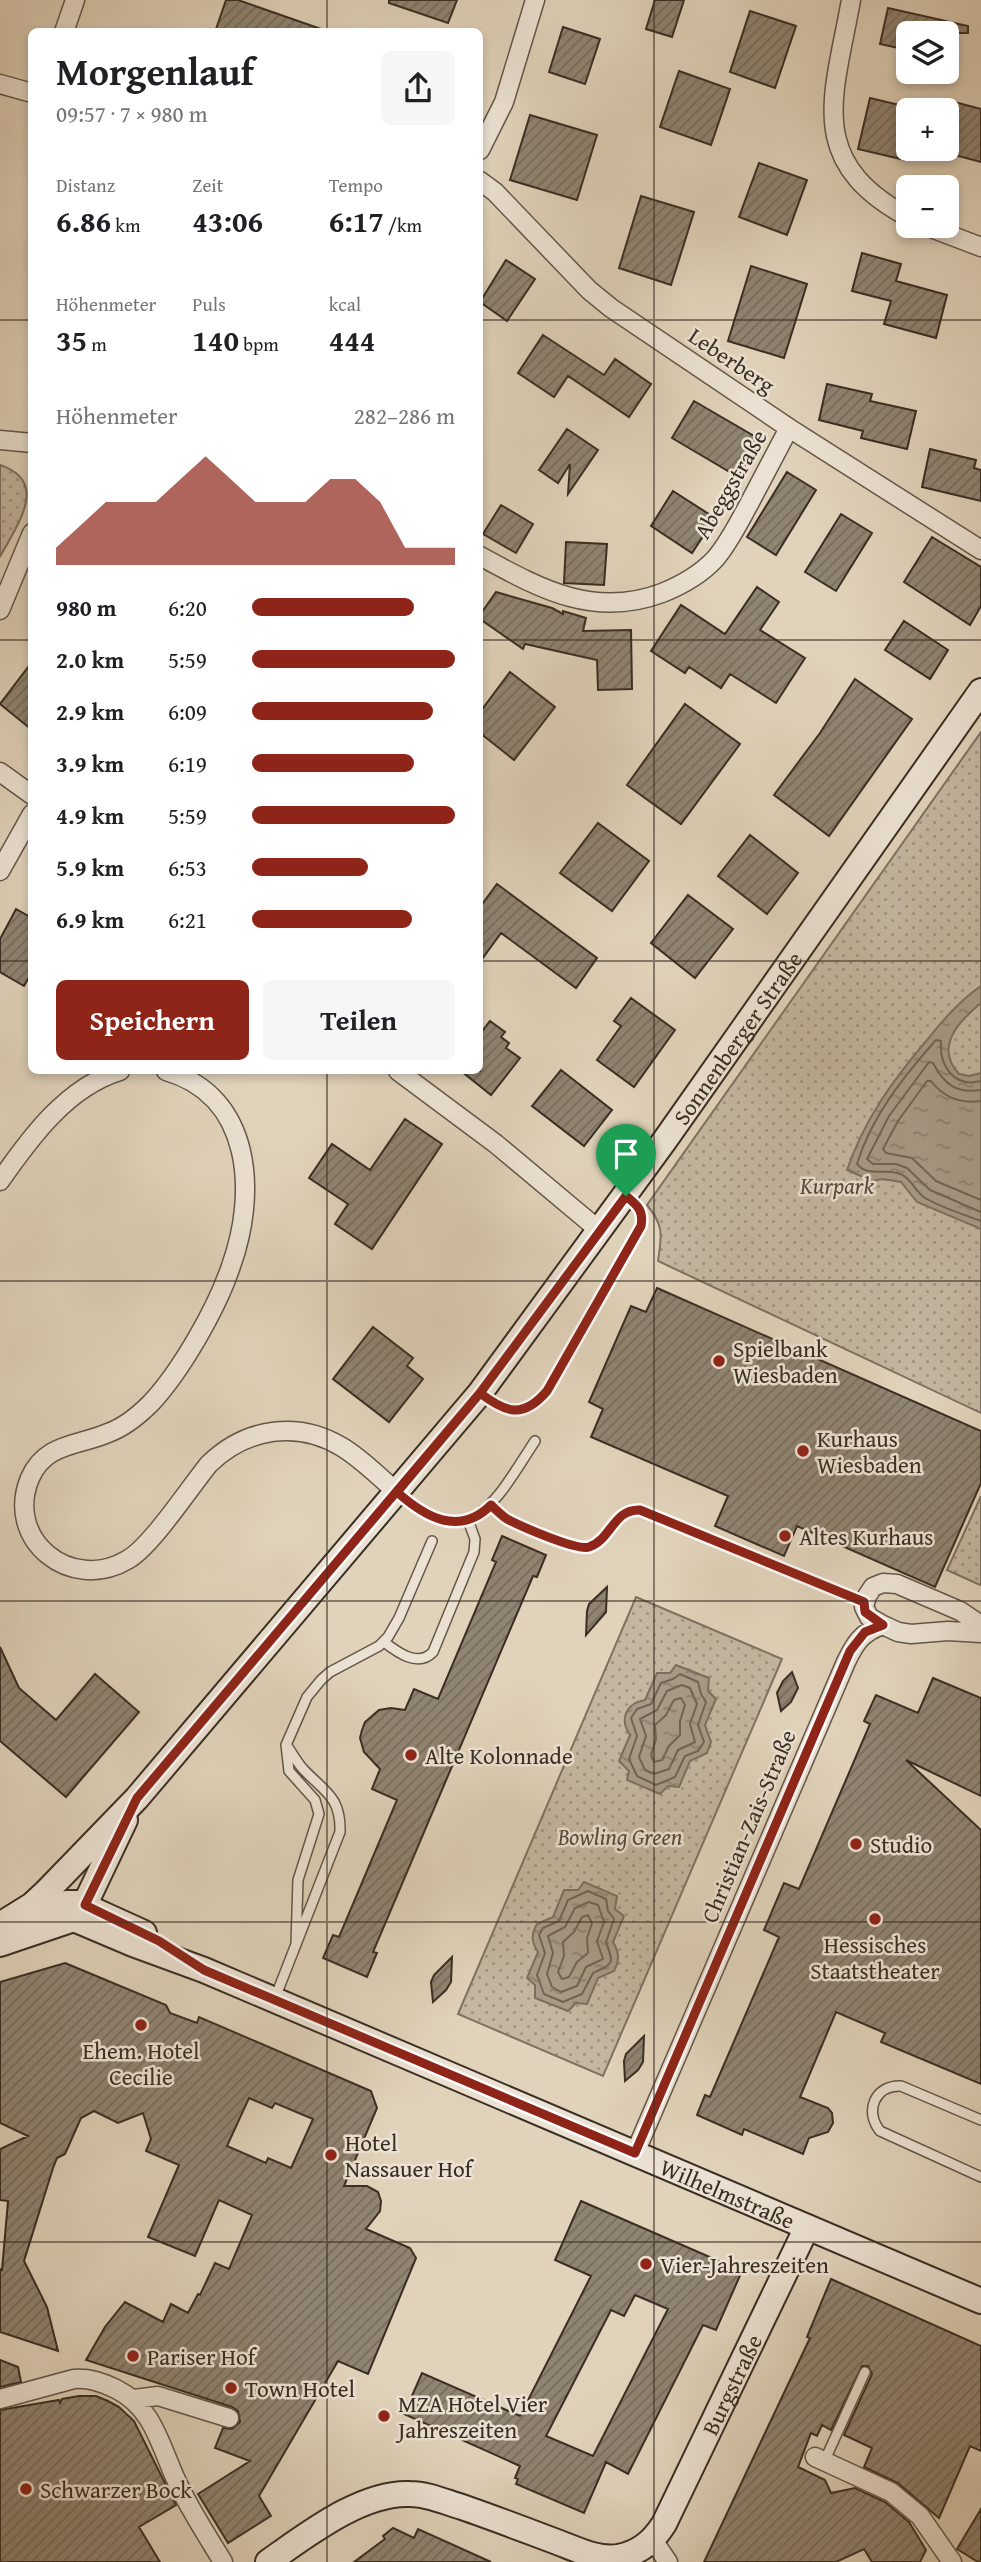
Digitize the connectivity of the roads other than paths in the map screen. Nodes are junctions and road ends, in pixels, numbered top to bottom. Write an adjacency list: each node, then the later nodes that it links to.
1 (75, 0): 4 (street)
2 (535, 0): 7 (street)
3 (851, 0): 9 (street)
4 (65, 28)
5 (0, 84): 6 (street)
6 (28, 92)
7 (483, 144)
8 (483, 183): 12 (street, Leberberg)
9 (896, 209)
10 (957, 238): 11 (street)
11 (981, 247)
12 (789, 428): 16 (street, Leberberg); 17 (street, Abeggstraße)
13 (0, 440): 14 (street)
14 (28, 443)
15 (28, 543): 18 (street)
16 (981, 550)
17 (483, 558)
18 (0, 610)
19 (981, 691): 28 (main road, Sonnenberger Straße)
20 (0, 772): 21 (street)
21 (28, 792)
22 (28, 821): 23 (street)
23 (0, 871)
24 (113, 1074): 27 (street)
25 (176, 1074): 32 (street)
26 (402, 1074): 29 (street)
27 (0, 1181)
28 (626, 1196): 29 (main road, Sonnenberger Straße); 30 (lane)
29 (600, 1231): 30 (main road, Sonnenberger Straße)
30 (480, 1393): 32 (main road, Sonnenberger Straße)
31 (535, 1441): 33 (lane)
32 (397, 1492): 34 (lane); 42 (main road, Sonnenberger Straße)
33 (491, 1505): 34 (lane); 36 (lane)
34 (468, 1520): 40 (lane)
35 (432, 1541): 40 (lane)
36 (864, 1602): 37 (street); 38 (street)
37 (883, 1625): 39 (street); 49 (street, Christian-Zais-Straße)
38 (981, 1625)
39 (981, 1633)
40 (384, 1642): 41 (lane)
41 (286, 1745): 46 (lane); 46 (lane)
42 (137, 1798): 43 (main road, Sonnenberger Straße); 44 (main road, Sonnenberger Straße)
43 (73, 1864): 44 (main road); 45 (main road, Sonnenberger Straße)
44 (75, 1909): 45 (main road); 47 (main road, Wilhelmstraße)
45 (2, 1930)
46 (296, 1945): 47 (lane)
47 (274, 2001): 49 (main road, Wilhelmstraße)
48 (981, 2120): 50 (lane)
49 (635, 2153): 51 (main road, Wilhelmstraße)
50 (981, 2177)
51 (807, 2227): 52 (main road, Wilhelmstraße); 58 (main road, Burgstraße)
52 (981, 2301)
53 (865, 2372): 57 (lane)
54 (0, 2399): 55 (street)
55 (134, 2399): 56 (street); 59 (street)
56 (229, 2418)
57 (819, 2460): 62 (street)
58 (653, 2540): 60 (main road); 61 (street)
59 (223, 2562)
60 (268, 2562)
61 (668, 2562)
62 (952, 2562)

